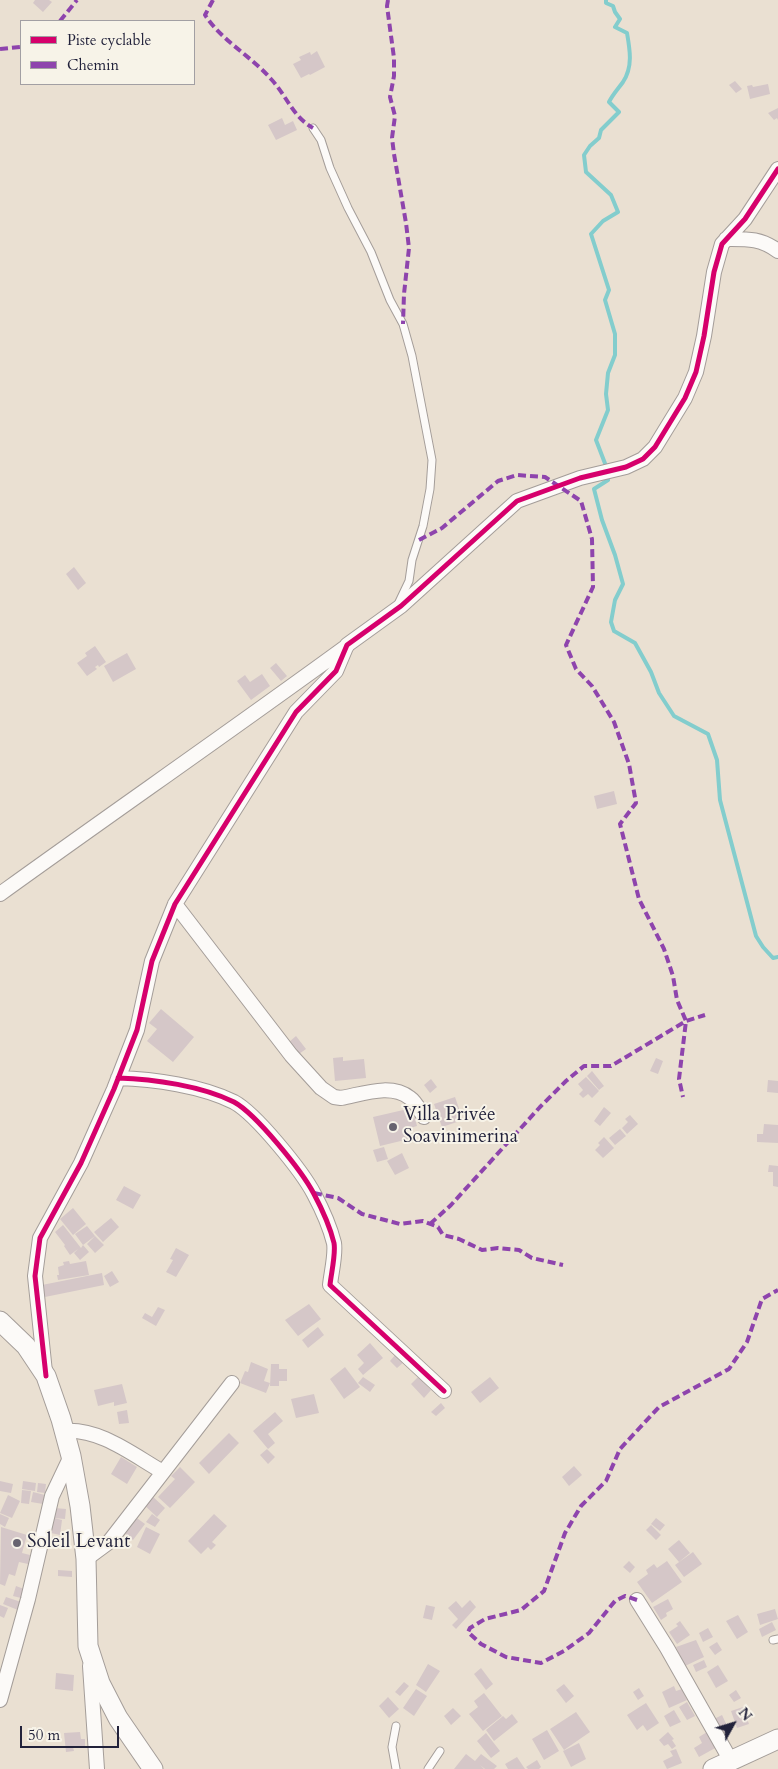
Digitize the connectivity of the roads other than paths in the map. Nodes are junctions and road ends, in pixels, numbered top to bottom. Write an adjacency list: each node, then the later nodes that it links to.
1 (314, 128): 5 (lane)
2 (778, 169): 3 (street)
3 (726, 239): 4 (street); 5 (street)
4 (778, 251)
5 (396, 610): 6 (street)
6 (348, 646): 7 (street); 8 (street)
7 (0, 894)
8 (175, 904): 9 (street); 10 (street)
9 (118, 1078): 12 (street); 14 (street)
10 (424, 1117)
11 (0, 1321): 12 (main road)
12 (46, 1376): 15 (main road)
13 (232, 1383): 17 (street)
14 (444, 1391)
15 (64, 1431): 16 (main road); 17 (street)
16 (71, 1456): 18 (main road); 21 (street)
17 (163, 1472): 18 (street)
18 (86, 1559): 20 (main road)
19 (637, 1600): 25 (street)
20 (88, 1646): 26 (street); 27 (main road)
21 (0, 1700)
22 (396, 1726): 28 (lane)
23 (778, 1739): 25 (main road)
24 (440, 1751): 29 (lane)
25 (731, 1761): 30 (main road)
26 (97, 1769)
27 (153, 1769)
28 (396, 1769)
29 (428, 1769)
30 (713, 1769)

